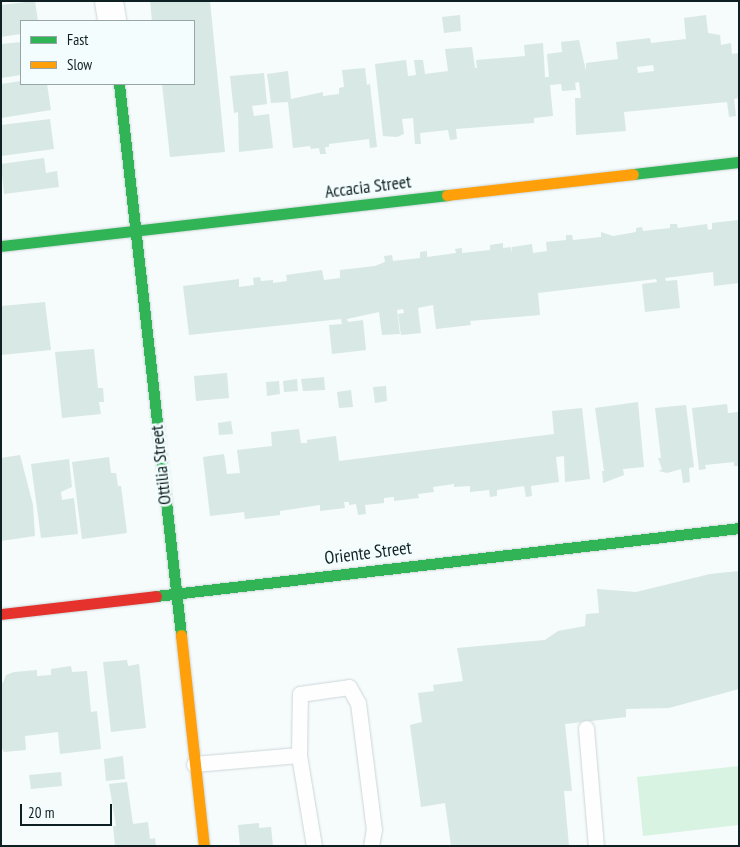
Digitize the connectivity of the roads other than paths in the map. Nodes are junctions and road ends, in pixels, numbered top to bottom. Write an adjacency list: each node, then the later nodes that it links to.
1 (109, 1): 2 (street)
2 (112, 20)
3 (119, 85): 5 (street, Ottilia Street)
4 (739, 162): 5 (street, Accacia Street)
5 (135, 231): 6 (street, Accacia Street); 8 (street, Ottilia Street)
6 (1, 246)
7 (739, 528): 8 (street, Oriente Street)
8 (175, 593): 9 (street, Oriente Street); 12 (street, Ottilia Street)
9 (1, 614)
10 (586, 728): 16 (lane)
11 (300, 755): 12 (lane); 14 (lane); 15 (lane)
12 (194, 764): 13 (street, Ottilia Street)
13 (204, 846)
14 (314, 846)
15 (371, 846)
16 (596, 846)

